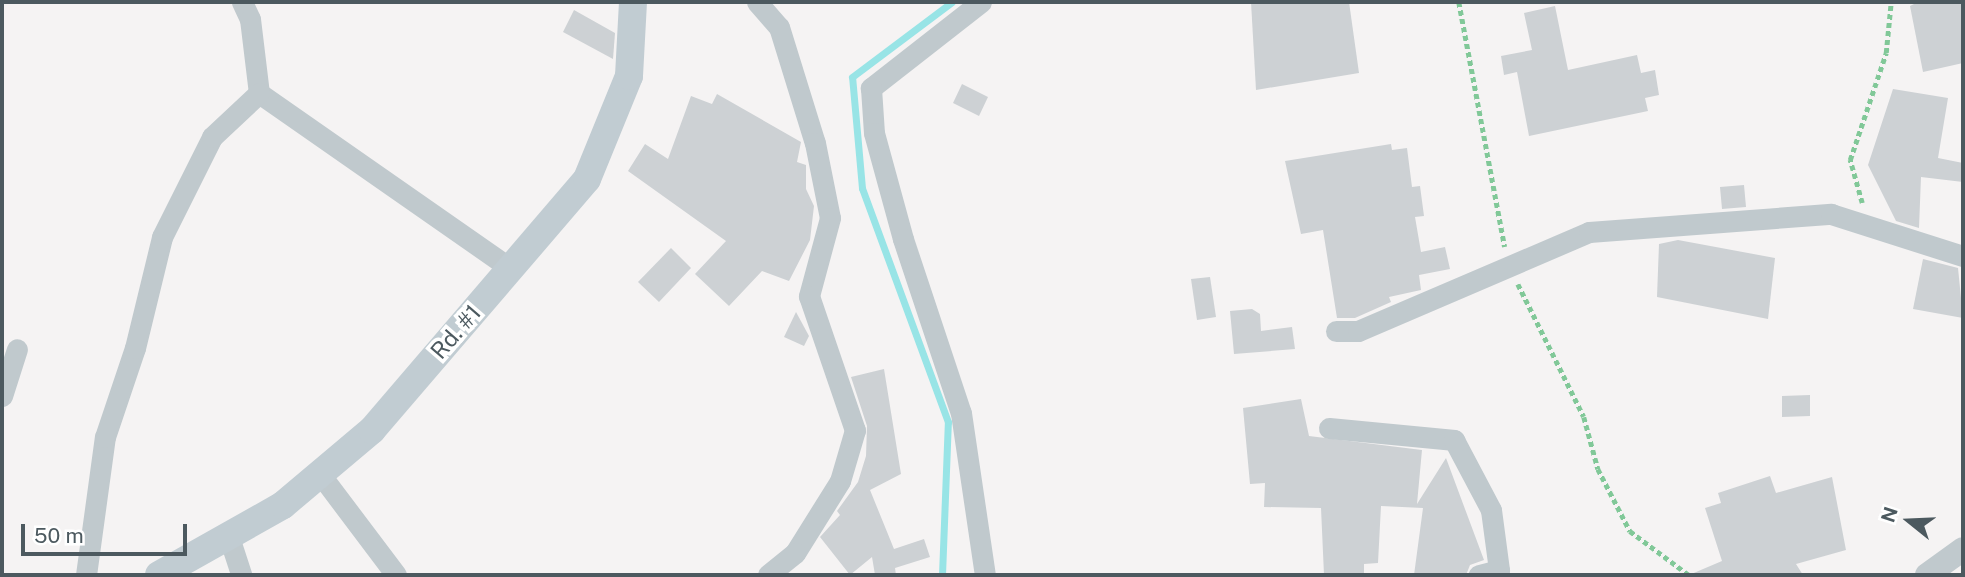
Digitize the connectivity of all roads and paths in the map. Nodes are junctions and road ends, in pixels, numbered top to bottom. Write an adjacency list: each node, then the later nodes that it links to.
1 (242, 2): 7 (street)
2 (633, 2): 11 (main road, Rd. #1)
3 (757, 2): 23 (street)
4 (981, 2): 24 (street)
5 (1459, 2): 10 (path)
6 (1892, 2): 8 (path)
7 (259, 93): 11 (street); 19 (street)
8 (1868, 228): 9 (street); 10 (street)
9 (1963, 256)
10 (1508, 262): 12 (street); 26 (path)
11 (510, 268): 16 (main road, Rd. #1)
12 (1336, 331)
13 (17, 349): 14 (street)
14 (2, 396)
15 (1329, 428): 25 (street)
16 (320, 474): 17 (main road, Rd. #1); 22 (street)
17 (229, 537): 20 (main road, Rd. #1); 21 (street)
18 (1963, 549): 27 (street)
19 (86, 575)
20 (159, 575)
21 (241, 575)
22 (396, 575)
23 (768, 575)
24 (985, 575)
25 (1479, 575)
26 (1689, 575)
27 (1927, 575)

